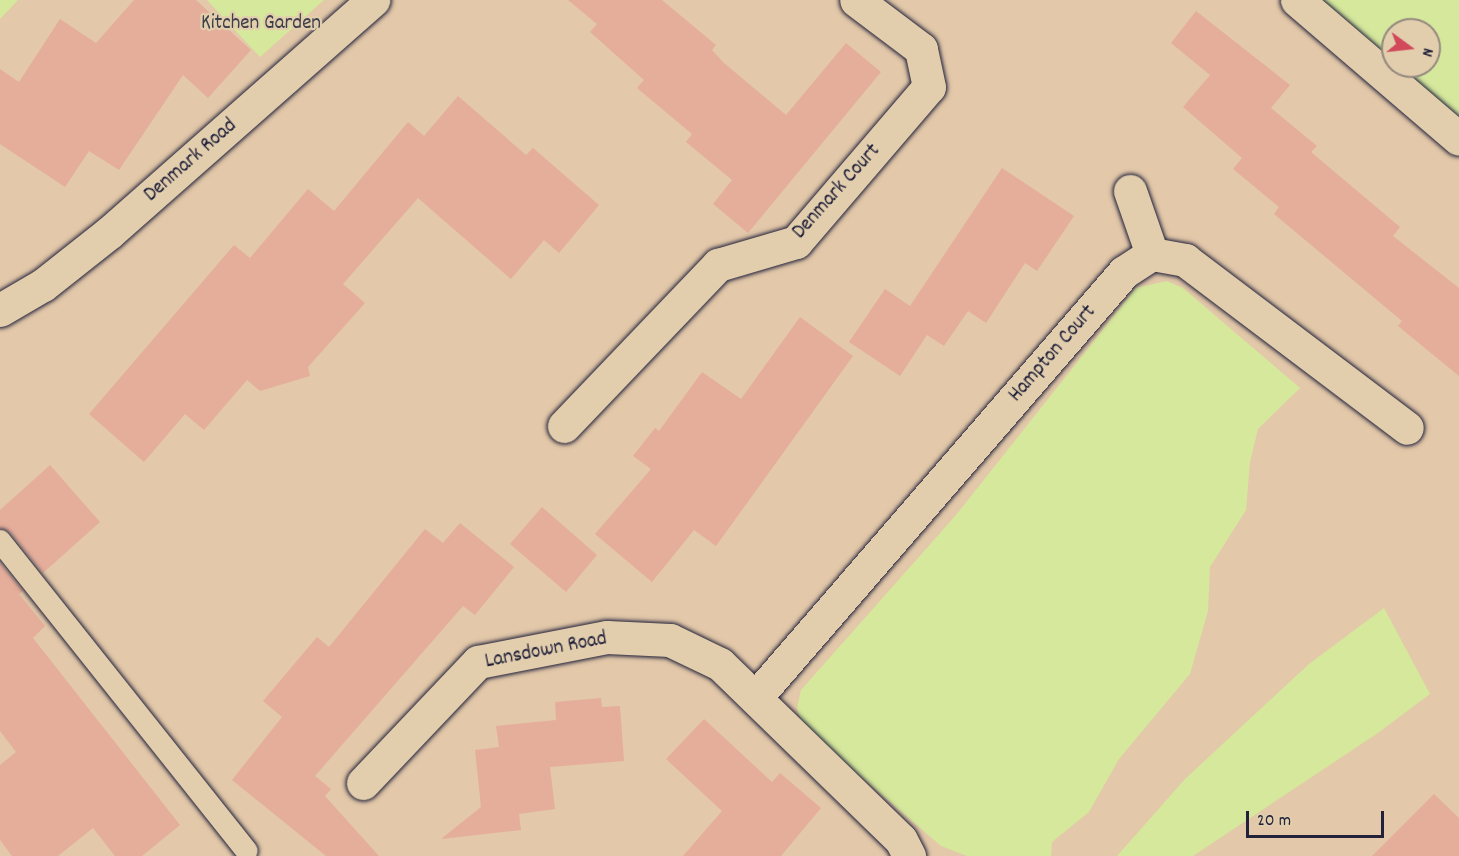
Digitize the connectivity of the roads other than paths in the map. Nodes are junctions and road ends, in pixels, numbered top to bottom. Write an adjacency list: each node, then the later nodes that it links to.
1 (373, 0): 7 (street, Denmark Road)
2 (856, 0): 8 (street, Denmark Court)
3 (1297, 0): 4 (street)
4 (1459, 139)
5 (1130, 191): 6 (street)
6 (1152, 254): 9 (street); 11 (street, Hampton Court)
7 (0, 310)
8 (564, 426)
9 (1407, 428)
10 (0, 541): 13 (lane)
11 (756, 697): 12 (street, Lansdown Road); 14 (street, Lansdown Road)
12 (363, 783)
13 (247, 851)
14 (909, 856)

